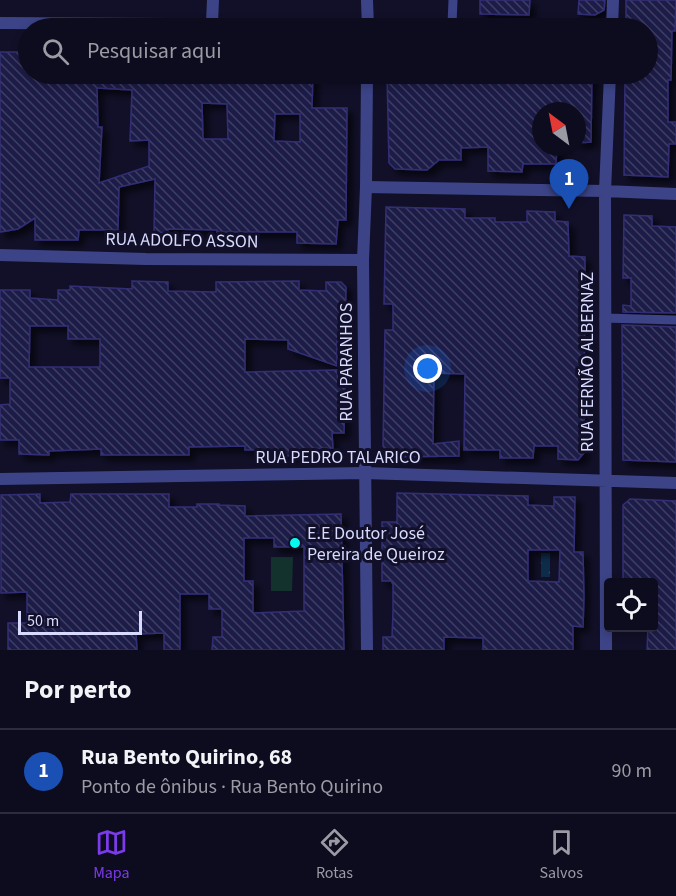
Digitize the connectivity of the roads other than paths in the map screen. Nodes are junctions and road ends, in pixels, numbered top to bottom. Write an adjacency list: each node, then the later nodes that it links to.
1 (213, 0): 5 (street)
2 (367, 0): 6 (street)
3 (453, 0): 7 (lane)
4 (613, 0): 8 (street)
5 (212, 18)
6 (368, 18)
7 (452, 18)
8 (612, 18)
9 (0, 23): 10 (street)
10 (18, 23)
11 (367, 84): 13 (street, RUA PARANHOS)
12 (610, 84): 14 (street, RUA FERNÃO ALBERNAZ)
13 (366, 187): 14 (street); 17 (street, RUA PARANHOS)
14 (605, 191): 15 (street); 18 (street, RUA FERNÃO ALBERNAZ)
15 (676, 194)
16 (0, 255): 17 (street, RUA ADOLFO ASSON)
17 (363, 260): 20 (street, RUA PARANHOS)
18 (604, 318): 19 (lane); 22 (street, RUA FERNÃO ALBERNAZ)
19 (676, 320)
20 (365, 473): 21 (street, RUA PEDRO TALARICO); 22 (street, RUA PEDRO TALARICO); 24 (street, RUA PARANHOS)
21 (0, 479)
22 (605, 481): 23 (street, RUA PEDRO TALARICO); 25 (street, RUA FERNÃO ALBERNAZ)
23 (676, 483)
24 (367, 650)
25 (606, 650)

